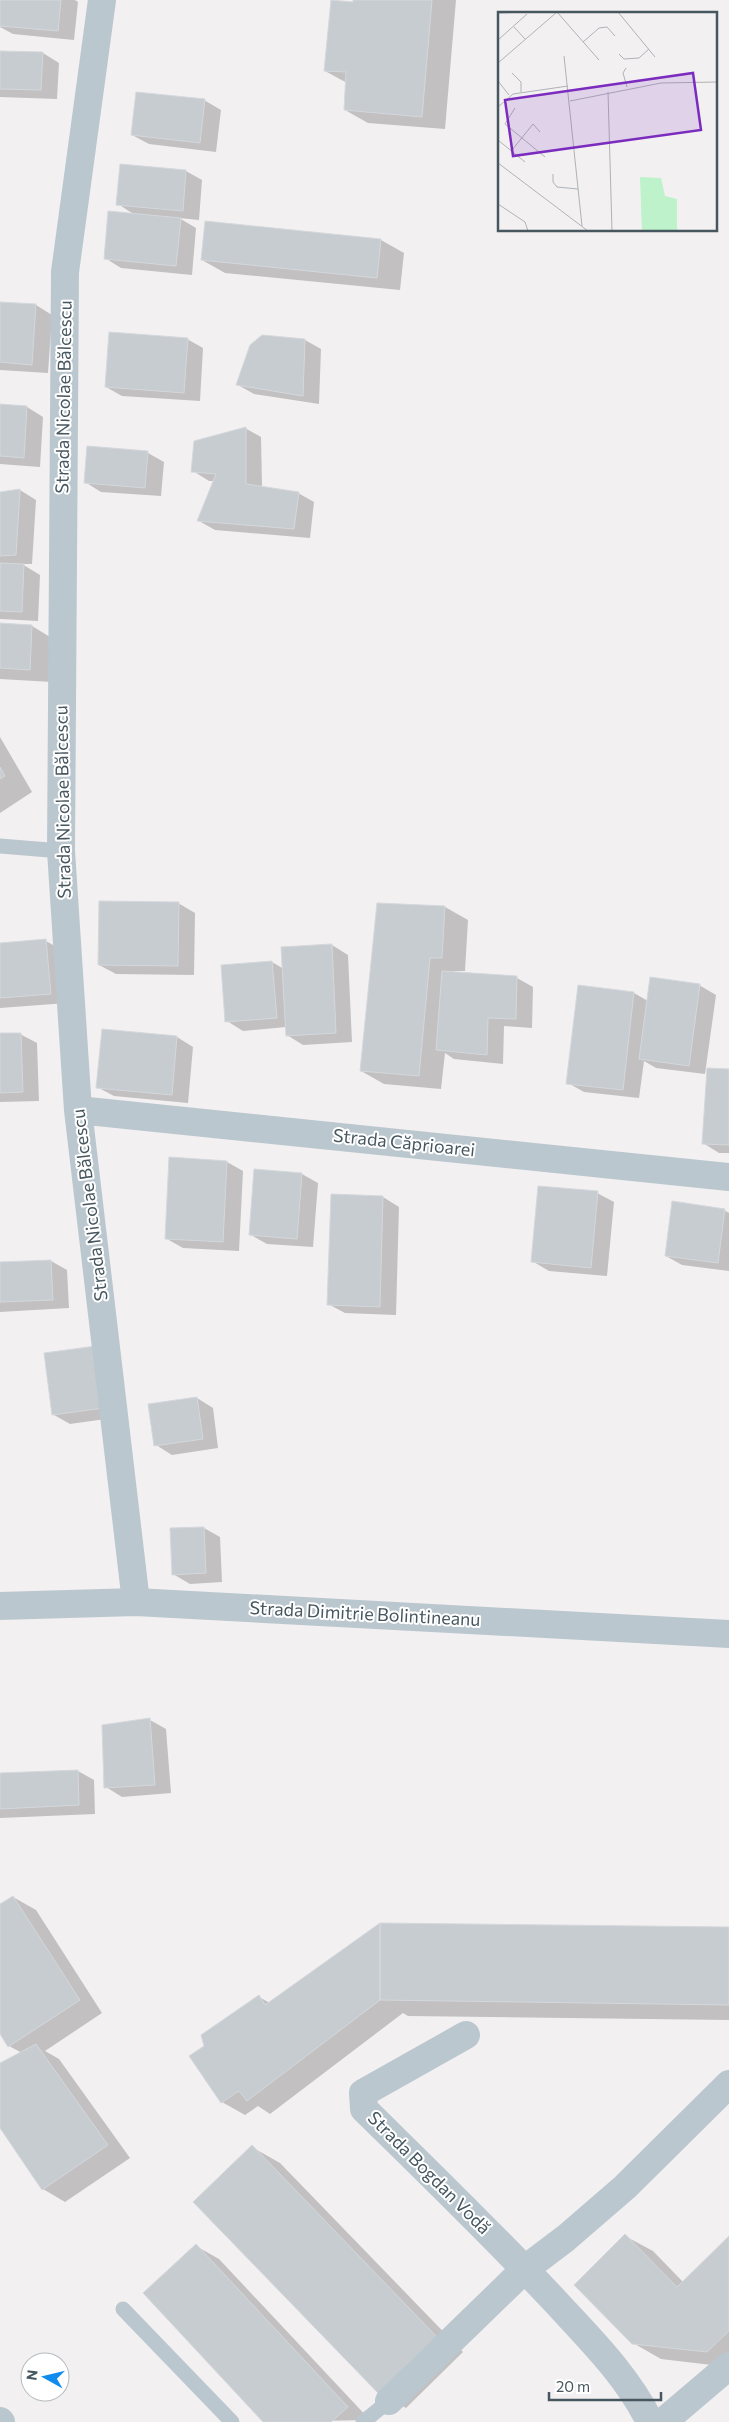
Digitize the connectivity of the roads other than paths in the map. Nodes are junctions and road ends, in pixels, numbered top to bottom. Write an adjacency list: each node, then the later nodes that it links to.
1 (102, 0): 3 (street, Strada Nicolae Bălcescu)
2 (0, 846): 3 (lane)
3 (61, 852): 4 (street, Strada Nicolae Bălcescu)
4 (78, 1110): 5 (street, Strada Căprioarei); 6 (street, Strada Nicolae Bălcescu)
5 (729, 1177)
6 (136, 1602): 7 (street, Strada Dimitrie Bolintineanu); 8 (street, Strada Dimitrie Bolintineanu)
7 (0, 1606)
8 (729, 1634)
9 (466, 2035): 11 (street, Strada Bogdan Vodă)
10 (729, 2084): 11 (street)
11 (525, 2269): 14 (street); 17 (street, Strada Bogdan Vodă)
12 (123, 2309): 15 (lane)
13 (729, 2366): 18 (street)
14 (389, 2401): 16 (lane)
15 (232, 2422)
16 (363, 2422)
17 (650, 2422)
18 (663, 2422)

